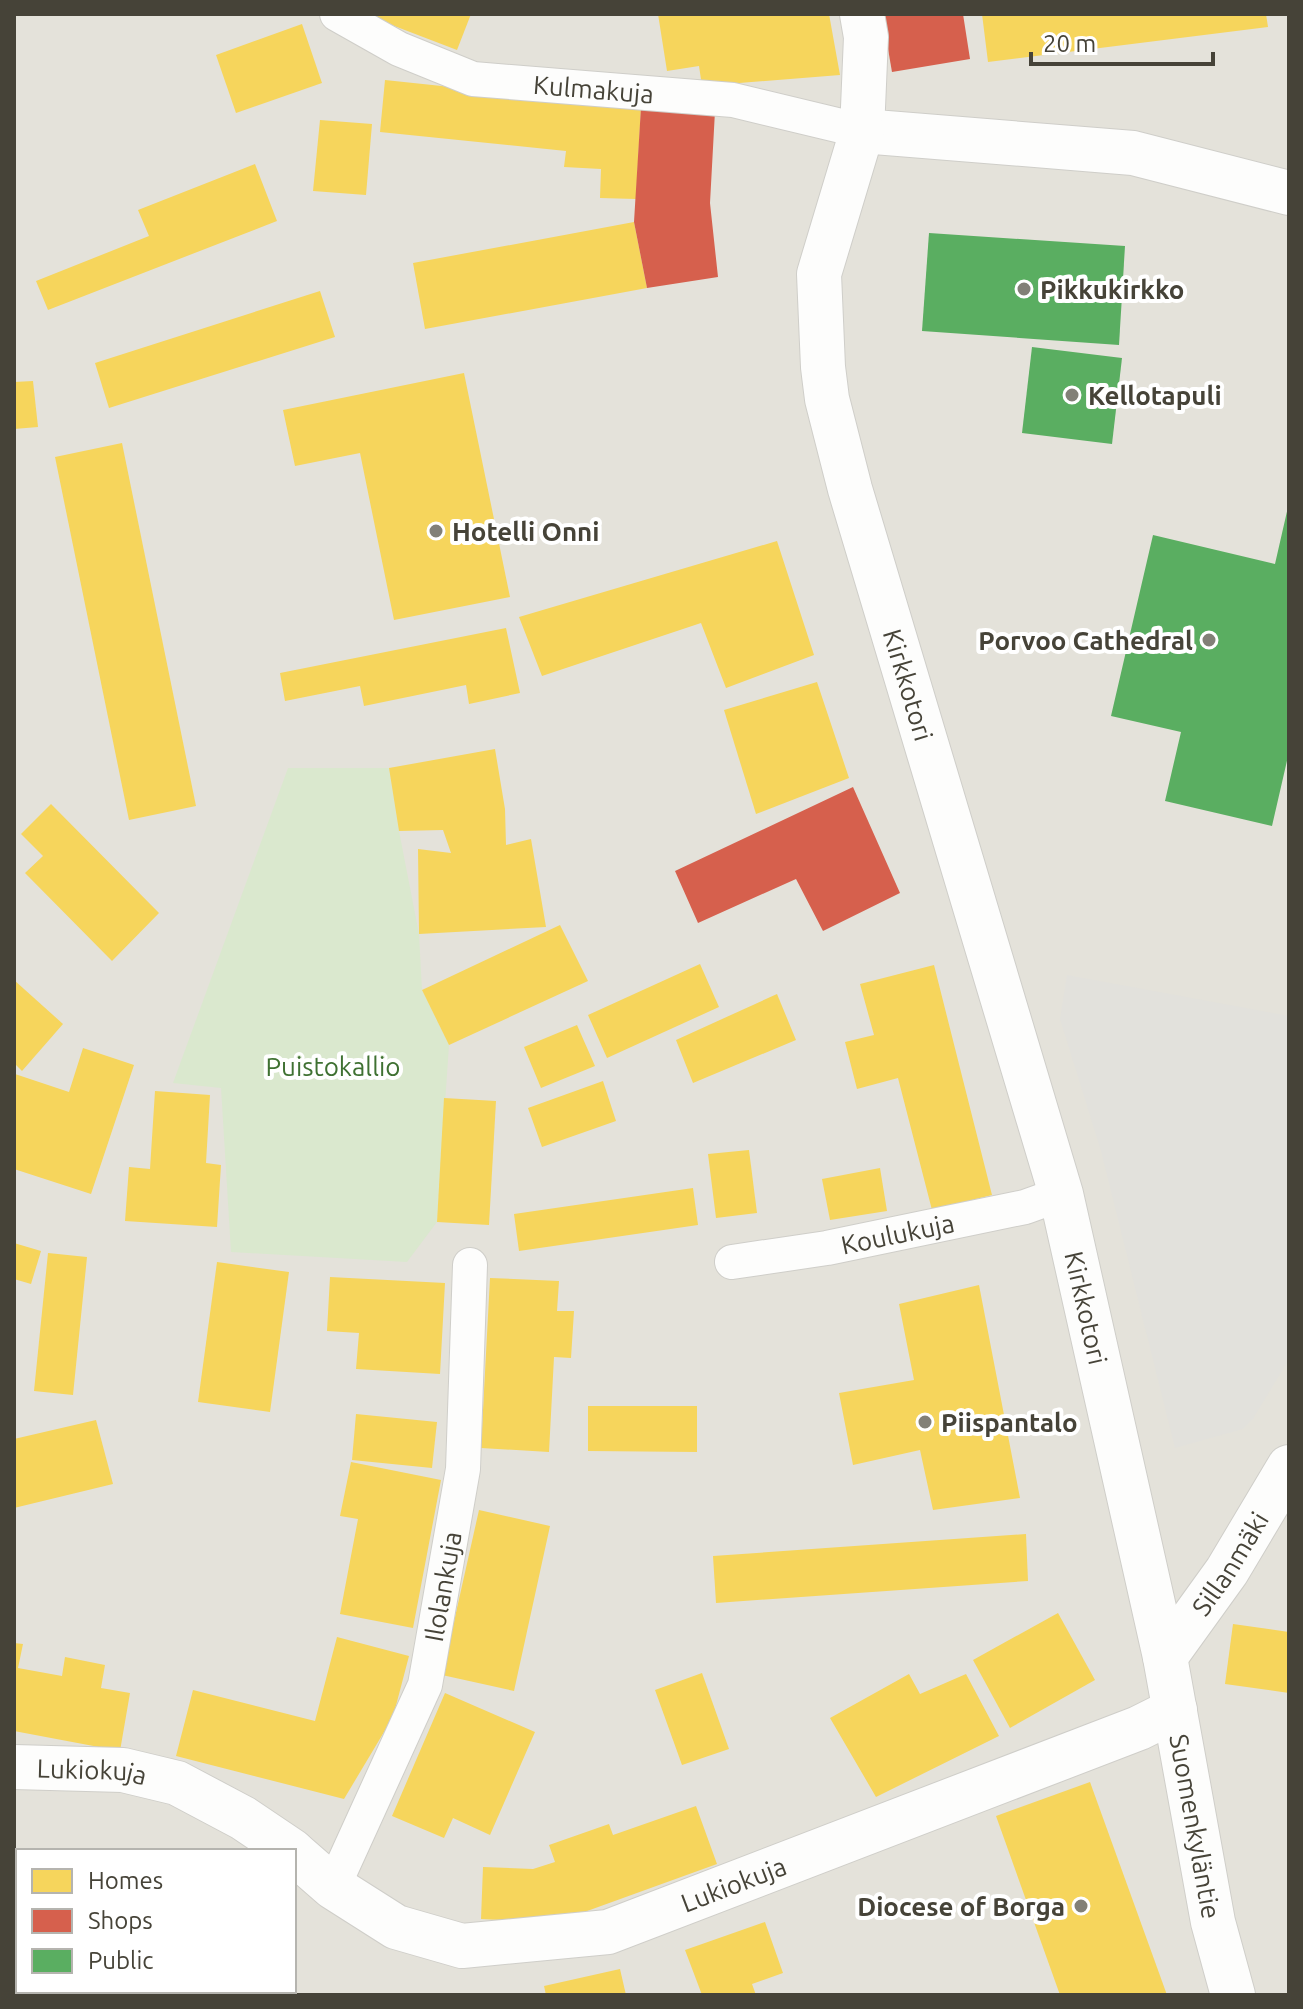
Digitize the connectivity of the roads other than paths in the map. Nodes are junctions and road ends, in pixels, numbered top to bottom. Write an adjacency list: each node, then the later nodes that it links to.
1 (337, 14): 3 (lane, Kulmakuja)
2 (862, 14): 3 (street, Kirkkotori)
3 (862, 131): 4 (street); 5 (street, Kirkkotori)
4 (1289, 193)
5 (1061, 1194): 6 (lane, Koulukuja); 9 (street, Kirkkotori)
6 (732, 1262)
7 (470, 1265): 14 (lane, Ilolankuja)
8 (1289, 1467): 9 (street, Sillanmäki)
9 (1165, 1657): 10 (street, Suomenkyläntie)
10 (1175, 1710): 14 (street, Lukiokuja); 15 (street, Suomenkyläntie)
11 (14, 1767): 12 (street, Lukiokuja)
12 (289, 1849)
13 (296, 1855): 14 (street, Lukiokuja)
14 (333, 1887)
15 (1233, 1995)

